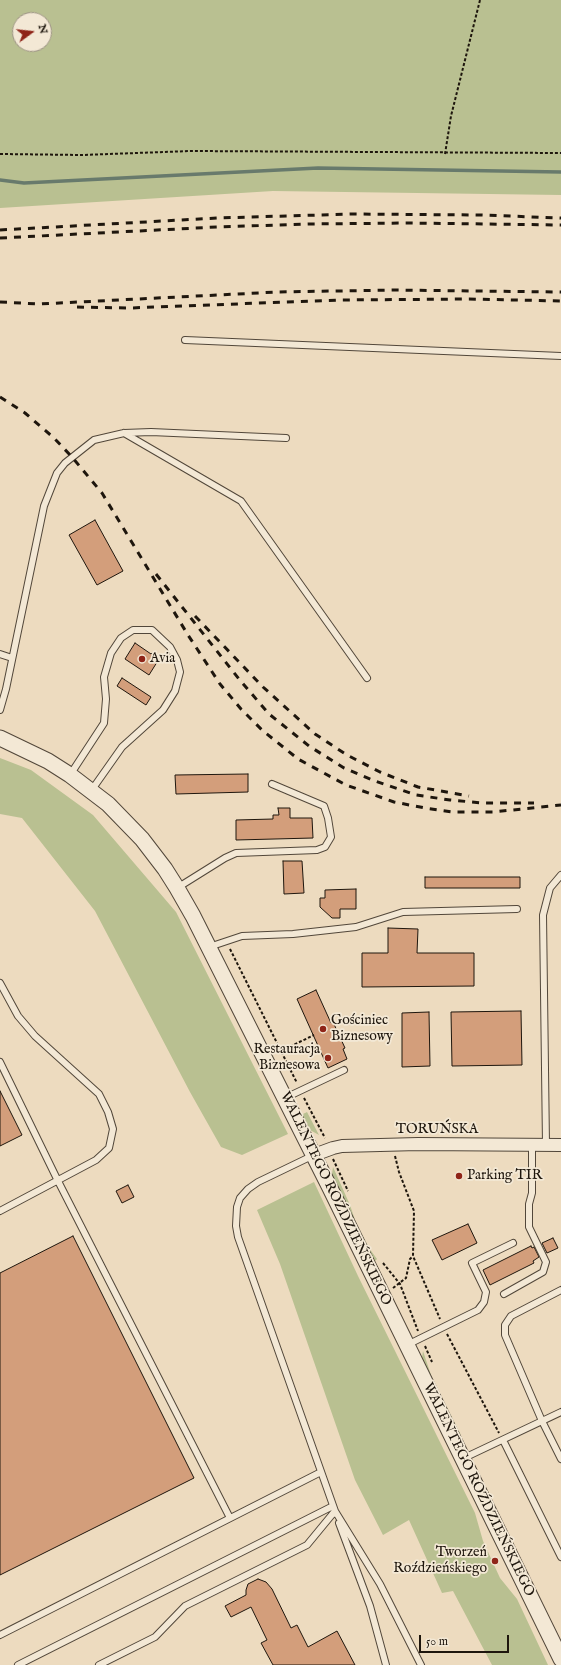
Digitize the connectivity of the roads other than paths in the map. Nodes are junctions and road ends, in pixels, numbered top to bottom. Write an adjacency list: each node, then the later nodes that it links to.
1 (185, 340): 2 (lane)
2 (561, 356)
3 (124, 433): 4 (lane); 6 (lane); 7 (lane)
4 (286, 438)
5 (0, 654): 6 (lane)
6 (12, 658): 8 (lane)
7 (367, 678)
8 (0, 710)
9 (0, 738): 10 (street, WALENTEGO ROŹDZIEŃSKIEGO)
10 (70, 775): 12 (street, WALENTEGO ROŹDZIEŃSKIEGO); 12 (lane)
11 (272, 784): 14 (lane)
12 (91, 791): 14 (street, WALENTEGO ROŹDZIEŃSKIEGO)
13 (561, 875): 22 (lane)
14 (177, 888): 16 (street, WALENTEGO ROŹDZIEŃSKIEGO)
15 (517, 909): 16 (lane)
16 (209, 947): 20 (street, WALENTEGO ROŹDZIEŃSKIEGO)
17 (0, 983): 25 (lane)
18 (0, 1062): 25 (lane)
19 (344, 1070): 20 (lane)
20 (285, 1098): 24 (street, WALENTEGO ROŹDZIEŃSKIEGO)
21 (532, 1145): 22 (street, TORUŃSKA); 24 (street, TORUŃSKA); 29 (lane)
22 (546, 1145): 23 (street, TORUŃSKA)
23 (561, 1145)
24 (314, 1155): 30 (street, WALENTEGO ROŹDZIEŃSKIEGO); 36 (lane)
25 (58, 1181): 26 (lane); 38 (lane)
26 (0, 1211)
27 (513, 1243): 30 (lane)
28 (561, 1290): 32 (lane)
29 (504, 1294)
30 (407, 1345): 34 (street, WALENTEGO ROŹDZIEŃSKIEGO)
31 (561, 1412): 32 (lane)
32 (542, 1421): 33 (lane); 35 (lane)
33 (502, 1440): 34 (lane); 39 (lane)
34 (462, 1459): 41 (street, WALENTEGO ROŹDZIEŃSKIEGO)
35 (561, 1459)
36 (321, 1472): 37 (lane); 38 (lane)
37 (334, 1508): 42 (lane); 43 (lane); 44 (lane); 45 (lane)
38 (230, 1518): 40 (lane)
39 (561, 1557)
40 (0, 1635)
41 (561, 1659)
42 (18, 1665)
43 (99, 1665)
44 (386, 1665)
45 (421, 1665)

